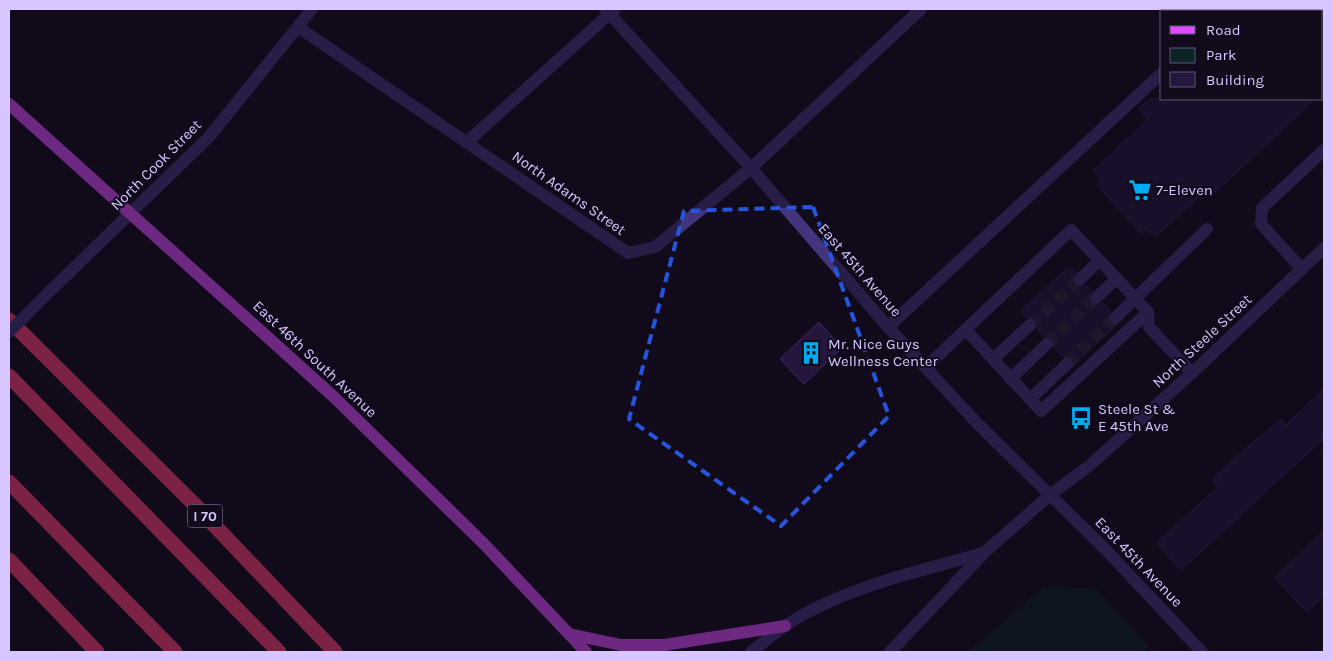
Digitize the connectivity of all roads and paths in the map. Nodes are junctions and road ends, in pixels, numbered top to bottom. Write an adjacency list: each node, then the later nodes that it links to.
1 (312, 9): 4 (street, North Cook Street)
2 (922, 9): 9 (street, North Adams Street)
3 (610, 10): 7 (street); 9 (street, East 45th Avenue)
4 (298, 27): 7 (street, North Adams Street); 10 (street, North Cook Street)
5 (1160, 75): 23 (street)
6 (9, 104): 10 (main road, East 46th South Avenue)
7 (466, 142): 9 (street, North Adams Street)
8 (1324, 150): 14 (street)
9 (751, 168): 23 (street, East 45th Avenue)
10 (130, 214): 25 (street, North Cook Street, bridge); 39 (main road, East 46th South Avenue)
11 (1207, 229): 18 (street)
12 (1324, 248): 14 (street, North Steele Street)
13 (1099, 261): 15 (street); 16 (street); 24 (street)
14 (1302, 269): 30 (street, North Steele Street)
15 (1116, 278): 17 (street); 18 (street)
16 (1080, 279)
17 (1096, 298)
18 (1135, 299): 19 (street); 20 (street)
19 (1148, 312): 30 (street); 33 (street)
20 (1115, 318)
21 (9, 320): 43 (highway, I 70)
22 (1030, 325): 27 (street)
23 (888, 327): 29 (street, East 45th Avenue)
24 (966, 330): 27 (street); 29 (street)
25 (9, 332)
26 (1047, 344): 32 (street)
27 (993, 359): 32 (street)
28 (1067, 364): 33 (street)
29 (926, 367): 35 (street, East 45th Avenue)
30 (1192, 373): 35 (street, North Steele Street)
31 (9, 376): 42 (highway)
32 (1010, 378): 33 (street)
33 (1030, 399)
34 (9, 482): 41 (highway)
35 (1050, 495): 36 (street, North Steele Street); 47 (street, East 45th Avenue)
36 (985, 552): 38 (street, North Steele Street); 46 (street, North Steele Street)
37 (9, 560): 40 (highway)
38 (785, 626): 39 (main road); 45 (street, North Steele Street)
39 (569, 634): 44 (main road, East 46th South Avenue)
40 (97, 652)
41 (175, 652)
42 (279, 652)
43 (336, 652)
44 (586, 652)
45 (751, 652)
46 (890, 652)
47 (1202, 652)

